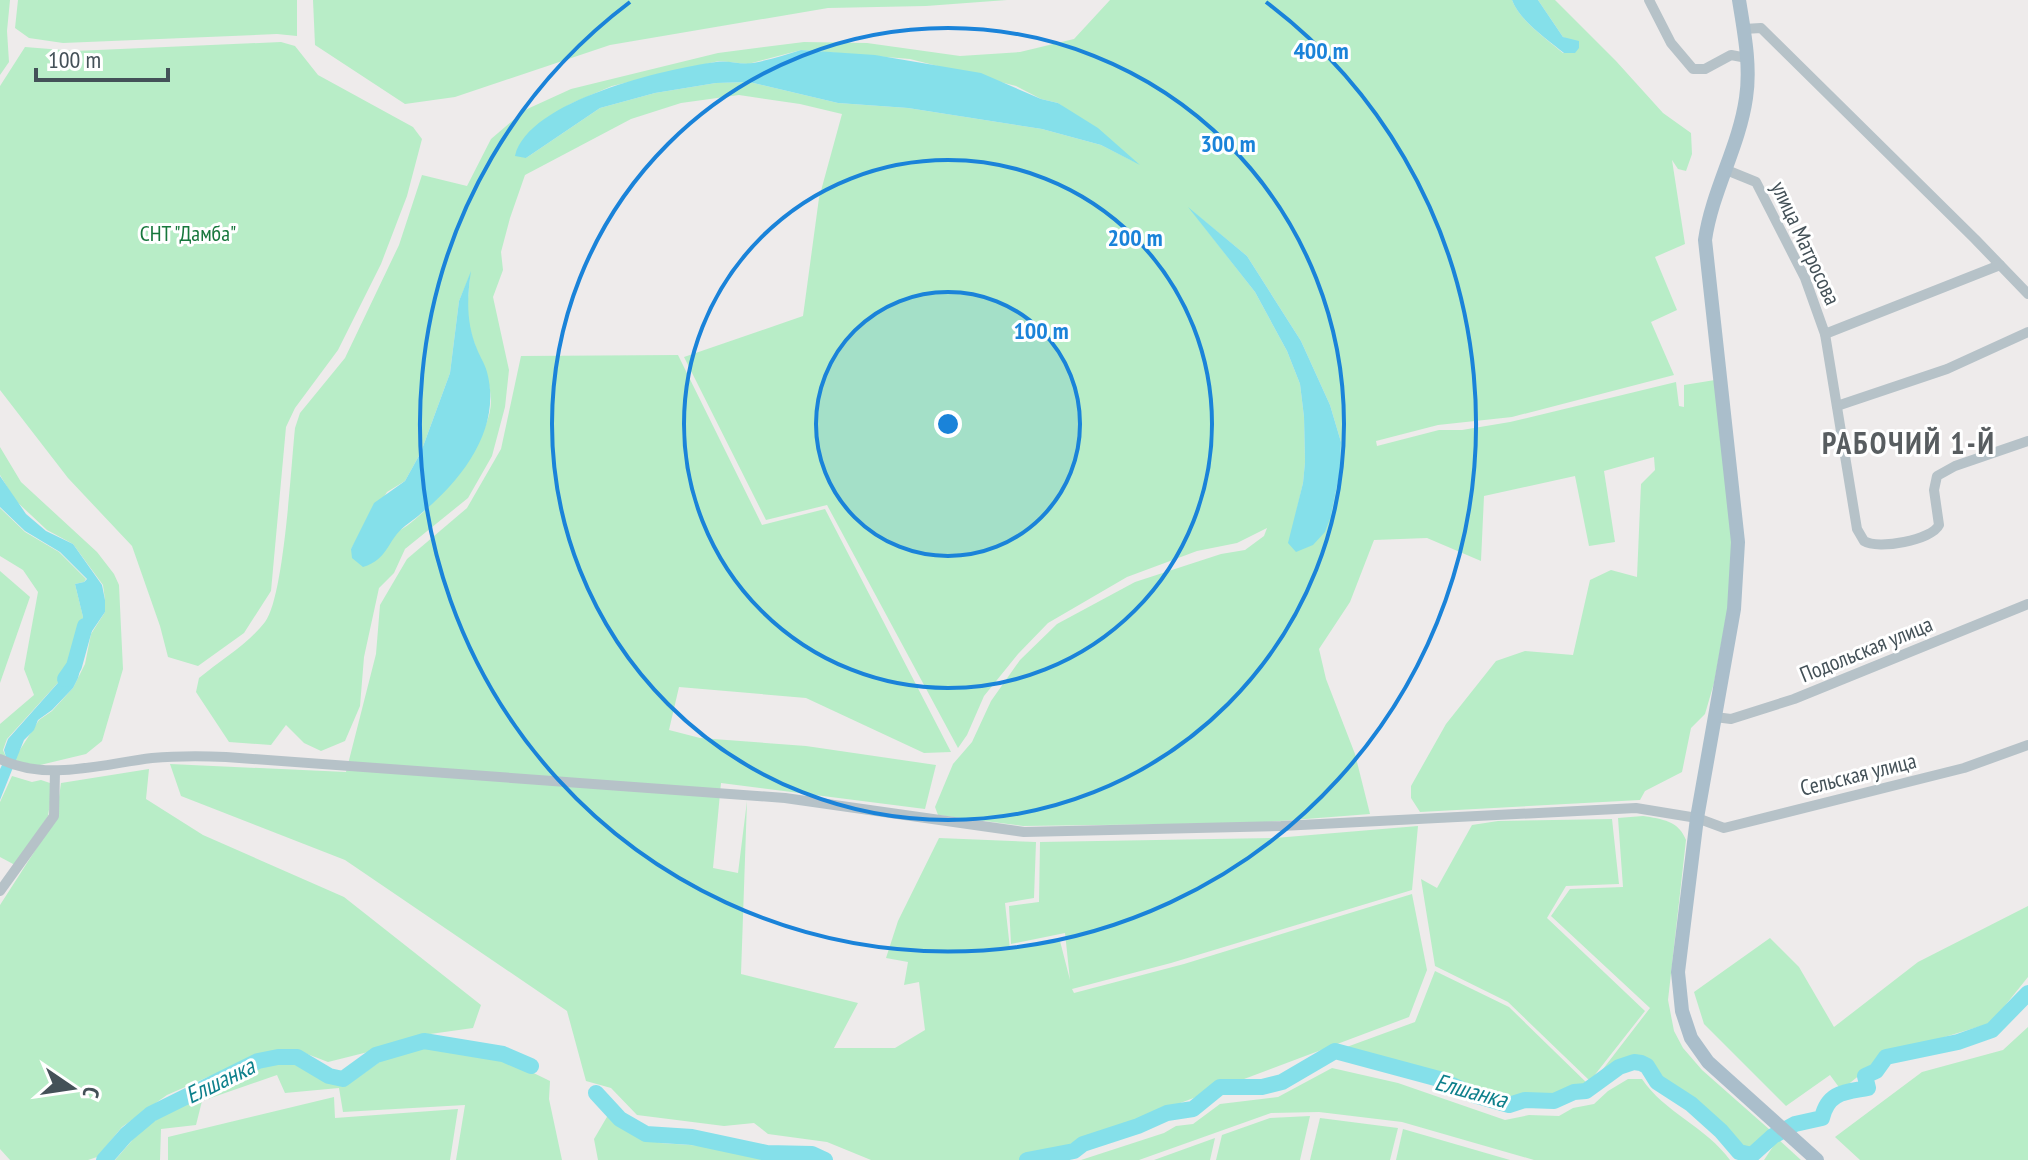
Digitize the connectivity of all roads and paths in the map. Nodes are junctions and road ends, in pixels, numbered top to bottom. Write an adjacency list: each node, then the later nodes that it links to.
1 (1649, 0): 4 (street)
2 (1739, 0): 3 (main road)
3 (1744, 29): 4 (main road); 6 (street)
4 (1747, 58): 5 (main road)
5 (1724, 169): 9 (street, улица Матросова); 13 (main road)
6 (2000, 265): 7 (street); 9 (street)
7 (2028, 294)
8 (2028, 332): 10 (street)
9 (1825, 334): 10 (street, улица Матросова)
10 (1837, 406): 11 (street, улица Матросова)
11 (2028, 441)
12 (2028, 604): 13 (street, Подольская улица)
13 (1715, 717): 17 (main road)
14 (2028, 745): 17 (street, Сельская улица)
15 (0, 759): 16 (street, Сельская улица)
16 (55, 771): 17 (street, Сельская улица); 18 (street)
17 (1697, 818): 19 (main road)
18 (0, 891)
19 (1817, 1160)

